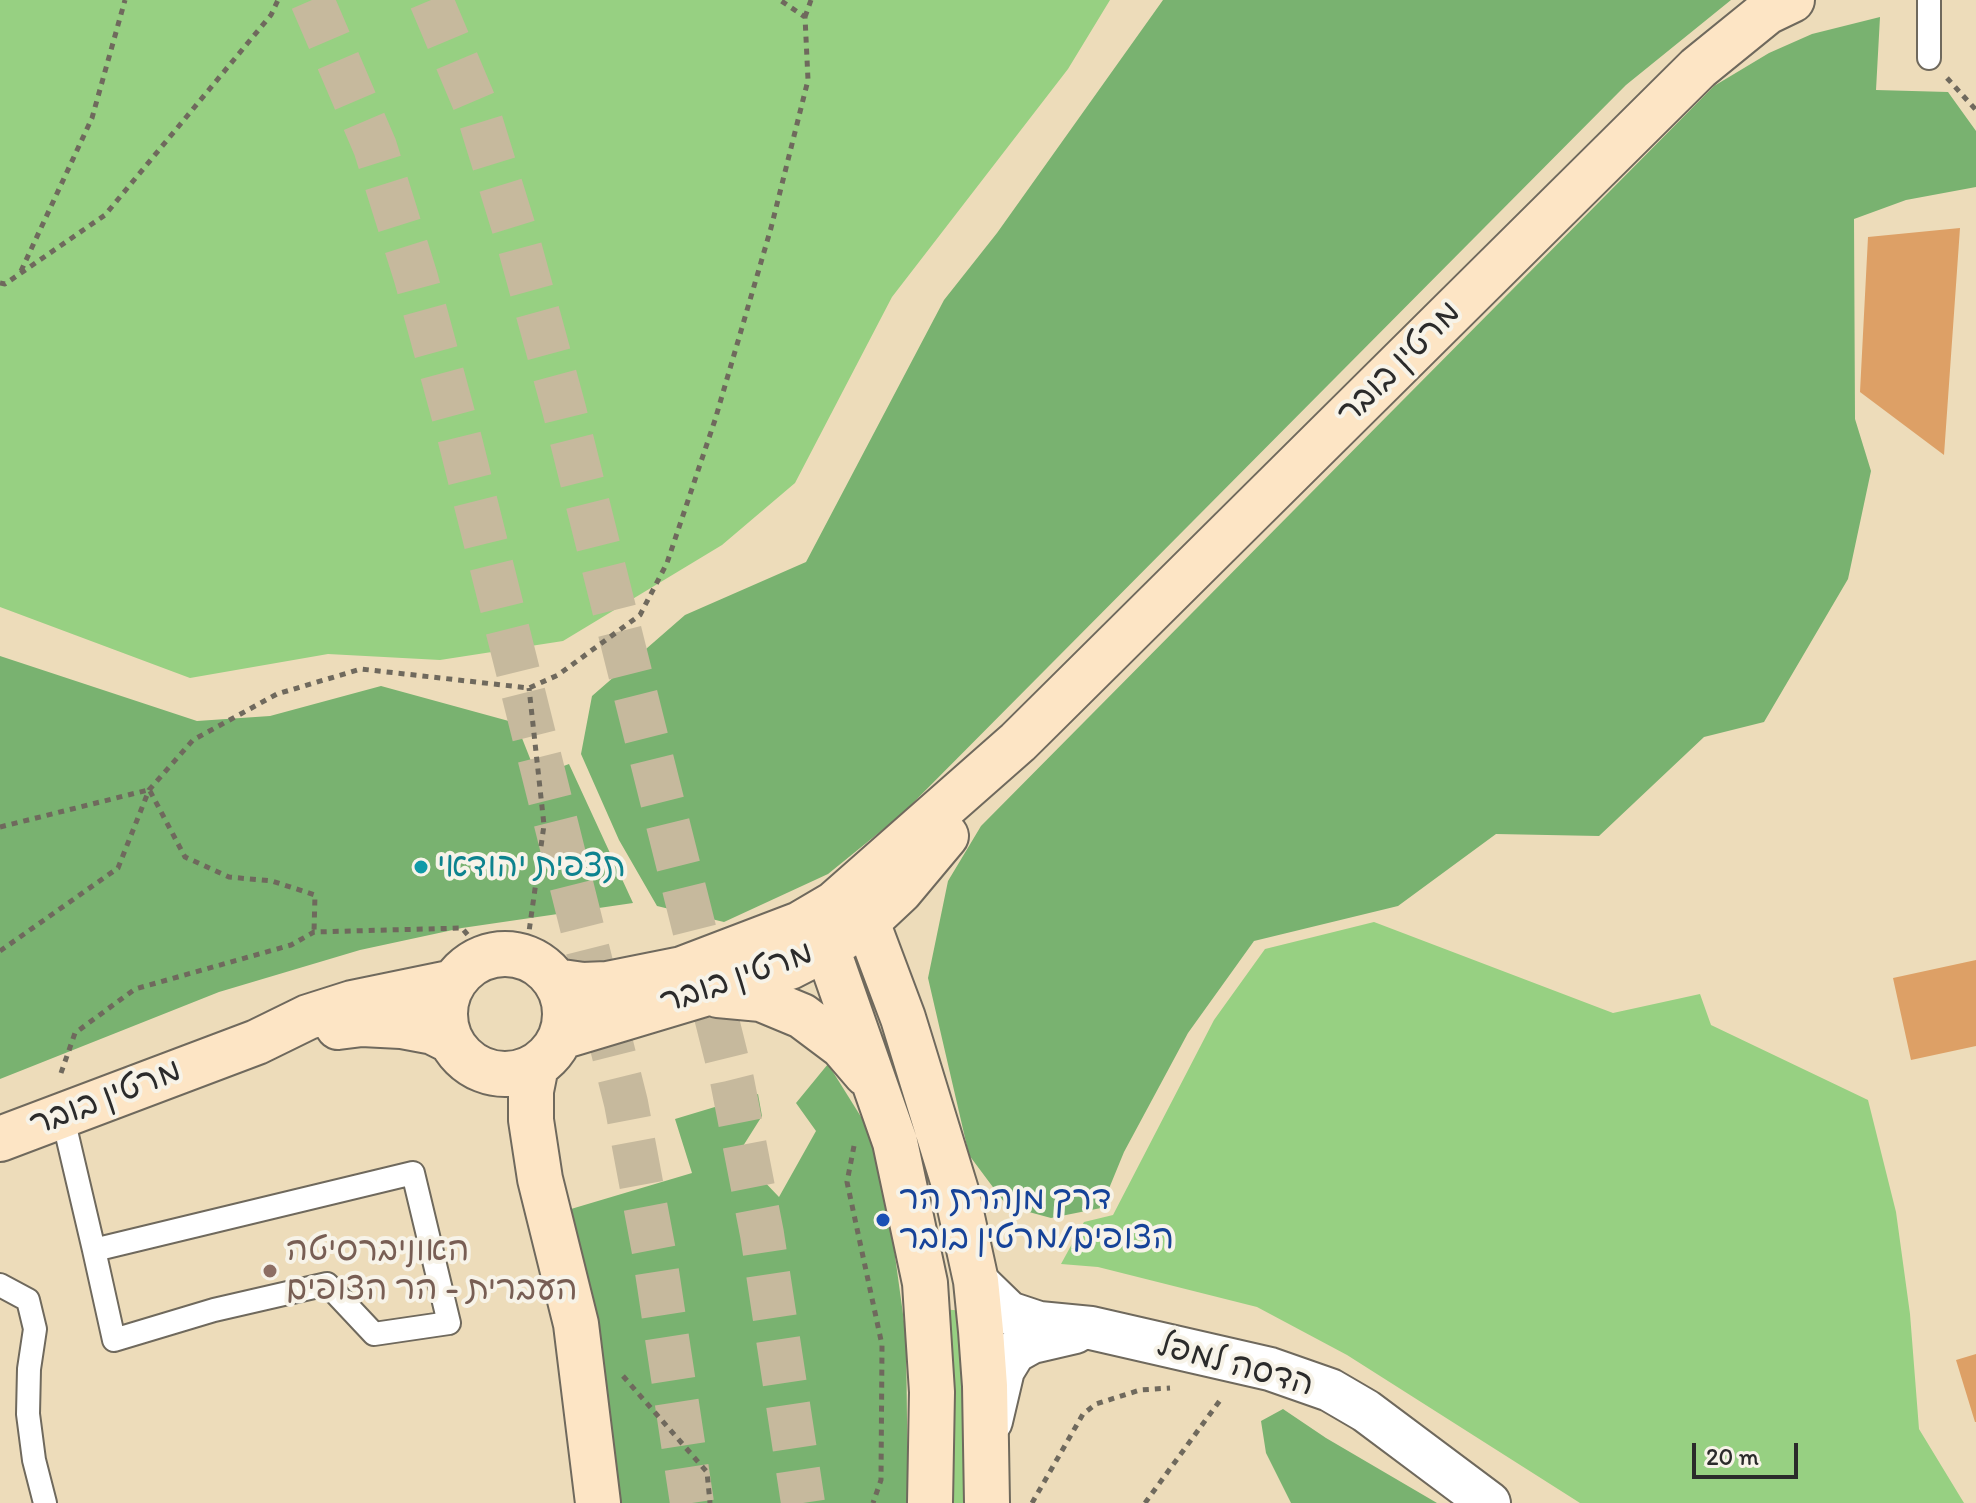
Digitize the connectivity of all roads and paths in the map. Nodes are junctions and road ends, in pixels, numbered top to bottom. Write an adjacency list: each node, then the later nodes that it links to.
1 (125, 0): 10 (path)
2 (278, 0): 10 (path)
3 (780, 0): 7 (path)
4 (811, 0): 7 (path)
5 (1792, 0): 13 (street, מרטין בובר)
6 (1929, 0): 8 (lane)
7 (805, 17): 12 (path)
8 (1929, 58): 9 (path)
9 (1976, 110)
10 (19, 274): 11 (path)
11 (0, 283)
12 (529, 688): 14 (path); 21 (path)
13 (1018, 742): 16 (street, מרטין בובר); 17 (street, מרטין בובר)
14 (149, 790): 15 (path); 18 (path); 20 (path)
15 (0, 827)
16 (923, 864): 17 (street, מרטין בובר); 23 (street)
17 (850, 913): 19 (street); 21 (street, מרטין בובר); 23 (street)
18 (314, 932): 21 (path); 28 (path)
19 (827, 948): 22 (street, מרטין בובר); 27 (street)
20 (0, 951)
21 (505, 969): 24 (street, מרטין בובר); 25 (street); 26 (street)
22 (699, 995): 25 (street, מרטין בובר); 27 (street)
23 (903, 1018): 33 (street)
24 (257, 1042): 26 (street, מרטין בובר); 28 (street, מרטין בובר)
25 (548, 1052): 26 (street); 31 (street)
26 (465, 1055): 31 (street)
27 (879, 1092): 44 (street)
28 (62, 1114): 29 (street, מרטין בובר); 32 (lane)
29 (0, 1139)
30 (855, 1142): 43 (path)
31 (540, 1179): 35 (street)
32 (94, 1250): 32 (lane)
33 (976, 1281): 36 (street, הדסה למפל); 39 (street)
34 (0, 1285): 40 (lane)
35 (576, 1324): 41 (street); 42 (path)
36 (1091, 1328): 39 (street, הדסה למפל); 48 (street, הדסה למפל)
37 (1175, 1388): 46 (path)
38 (1206, 1395): 47 (path)
39 (987, 1438): 45 (street)
40 (45, 1503)
41 (598, 1503)
42 (710, 1503)
43 (873, 1503)
44 (930, 1503)
45 (987, 1503)
46 (1032, 1503)
47 (1145, 1503)
48 (1489, 1503)

